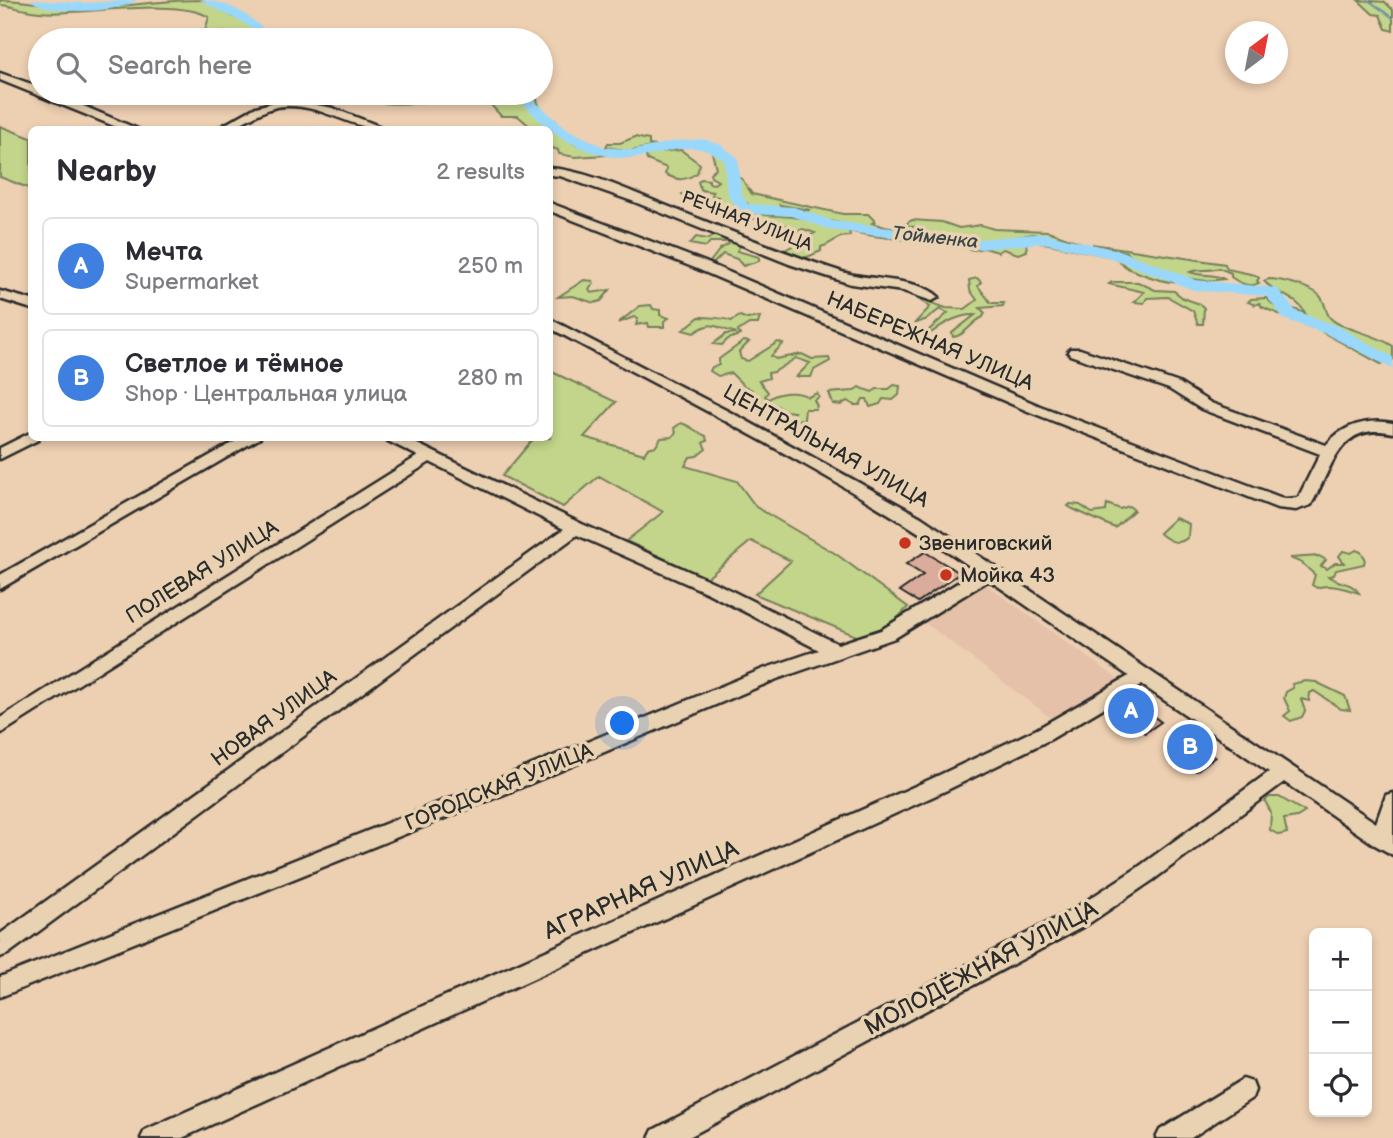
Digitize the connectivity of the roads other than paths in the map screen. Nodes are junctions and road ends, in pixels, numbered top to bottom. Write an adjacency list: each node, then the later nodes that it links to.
1 (0, 76): 3 (street)
2 (28, 81): 3 (street)
3 (21, 84): 4 (street)
4 (28, 87)
5 (74, 105): 8 (street)
6 (270, 105): 9 (street)
7 (298, 105): 10 (street)
8 (125, 126)
9 (228, 126)
10 (372, 126)
11 (553, 172): 14 (street, РЕЧНАЯ УЛИЦА)
12 (553, 208): 22 (street, НАБЕРЕЖНАЯ УЛИЦА)
13 (0, 295): 15 (street)
14 (932, 298)
15 (28, 304)
16 (553, 325): 26 (street, ЦЕНТРАЛЬНАЯ УЛИЦА)
17 (1075, 352): 22 (street)
18 (1393, 428): 22 (street)
19 (28, 439): 23 (street)
20 (247, 441): 27 (street)
21 (400, 441): 24 (street)
22 (1329, 453)
23 (0, 454)
24 (429, 456): 25 (street); 30 (street, ПОЛЕВАЯ УЛИЦА)
25 (576, 528): 28 (street); 34 (street, НОВАЯ УЛИЦА)
26 (990, 571): 28 (street, ГОРОДСКАЯ УЛИЦА); 29 (street, ЦЕНТРАЛЬНАЯ УЛИЦА)
27 (0, 583)
28 (836, 651): 35 (street, ГОРОДСКАЯ УЛИЦА)
29 (1143, 676): 31 (street, ЦЕНТРАЛЬНАЯ УЛИЦА); 37 (street, АГРАРНАЯ УЛИЦА)
30 (0, 727)
31 (1283, 772): 33 (street, ЦЕНТРАЛЬНАЯ УЛИЦА); 38 (street, МОЛОДЁЖНАЯ УЛИЦА)
32 (1393, 801): 33 (street)
33 (1388, 843)
34 (0, 947)
35 (0, 987)
36 (1243, 1090): 39 (street)
37 (154, 1138)
38 (662, 1138)
39 (1169, 1138)

